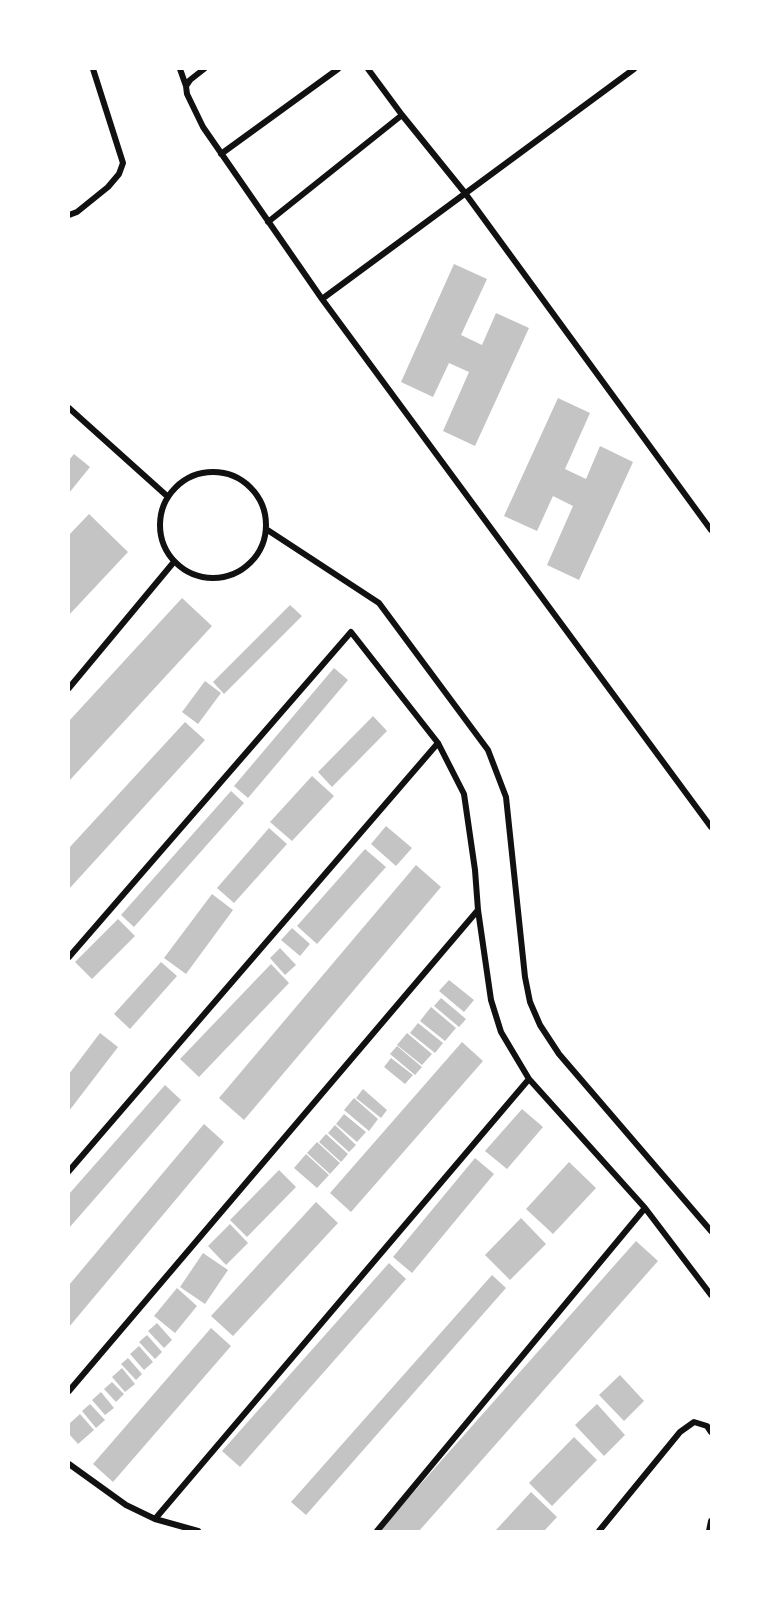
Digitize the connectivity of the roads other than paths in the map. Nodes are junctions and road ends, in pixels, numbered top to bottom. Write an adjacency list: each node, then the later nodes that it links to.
1 (93, 69): 11 (street)
2 (180, 69): 7 (street)
3 (204, 69): 7 (street)
4 (338, 69): 9 (street)
5 (368, 69): 8 (street)
6 (634, 69): 10 (street)
7 (186, 86): 9 (street)
8 (402, 115): 10 (street); 12 (street)
9 (221, 154): 12 (street)
10 (465, 193): 13 (street); 17 (street)
11 (69, 215)
12 (268, 222): 13 (street)
13 (322, 299): 21 (street)
14 (69, 408): 15 (street)
15 (167, 496): 16 (street); 18 (street)
16 (266, 529): 18 (street); 27 (street)
17 (711, 530)
18 (173, 563): 19 (street)
19 (69, 688)
20 (438, 742): 22 (street); 23 (street); 25 (street)
21 (711, 827)
22 (478, 910): 24 (street); 29 (street)
23 (69, 957)
24 (529, 1079): 26 (street); 32 (street)
25 (69, 1171)
26 (645, 1208): 28 (street); 35 (street)
27 (711, 1231)
28 (711, 1295)
29 (69, 1391)
30 (711, 1432): 36 (street)
31 (69, 1464): 32 (street)
32 (155, 1519): 34 (street)
33 (711, 1521): 37 (street)
34 (198, 1531)
35 (377, 1531)
36 (599, 1531)
37 (709, 1531)

